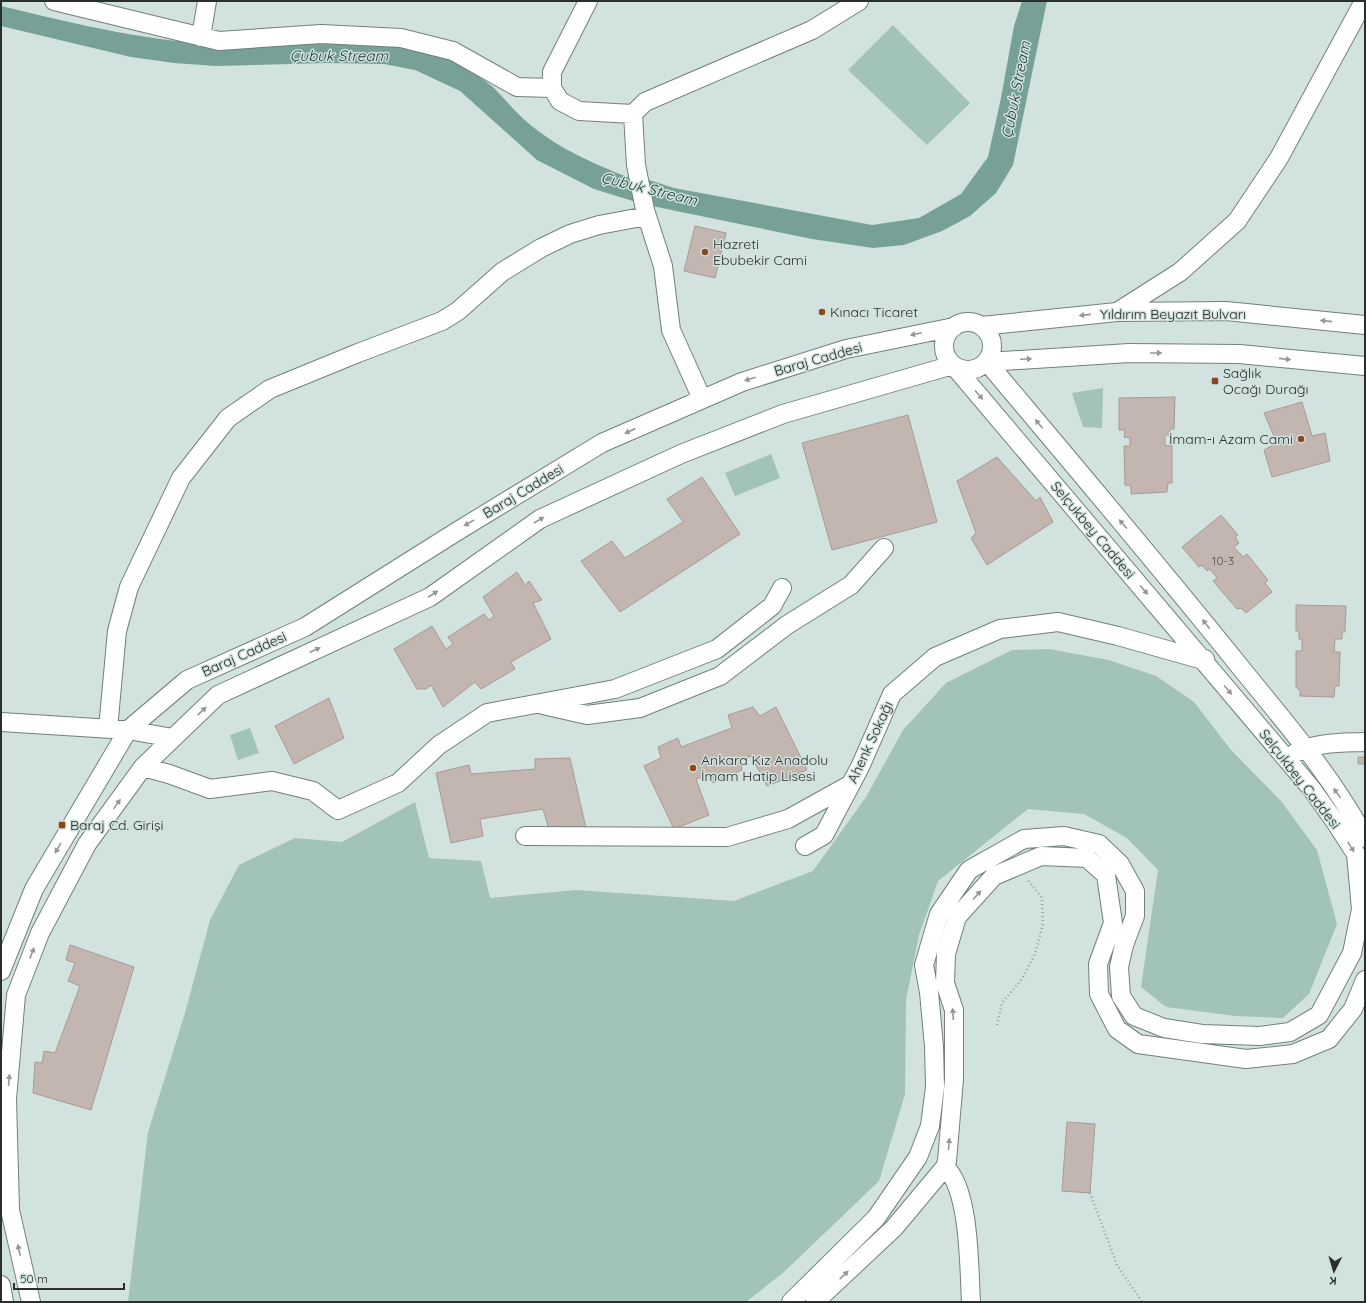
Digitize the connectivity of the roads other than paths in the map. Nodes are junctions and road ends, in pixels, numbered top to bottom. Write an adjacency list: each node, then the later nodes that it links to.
1 (54, 1): 6 (street)
2 (207, 1): 6 (street)
3 (588, 1): 7 (street)
4 (859, 1): 8 (street)
5 (1364, 1): 10 (street)
6 (201, 37): 7 (street)
7 (552, 88): 8 (street)
8 (633, 114): 9 (street)
9 (646, 213): 17 (street); 24 (street)
10 (1117, 312): 11 (street, Yıldırım Beyazıt Bulvarı, one-way to 10); 13 (street, Yıldırım Beyazıt Bulvarı, one-way to 13)
11 (1365, 325)
12 (954, 326): 13 (street); 15 (street); 17 (street, Baraj Caddesi, one-way to 17)
13 (982, 326): 14 (street)
14 (987, 362): 15 (street); 16 (street, one-way to 16); 20 (street, Selçukbey Caddesi, one-way to 14)
15 (953, 365): 21 (street, Selçukbey Caddesi, one-way to 21); 26 (street, Baraj Caddesi, one-way to 15)
16 (1365, 366)
17 (702, 399): 25 (street, Baraj Caddesi, one-way to 25)
18 (884, 548): 22 (street)
19 (782, 588): 22 (street)
20 (1224, 648): 21 (street); 28 (street, Selçukbey Caddesi)
21 (1203, 660): 29 (street, Selçukbey Caddesi, one-way to 29); 31 (street, Ahenk Sokağı)
22 (536, 704): 30 (street)
23 (1, 722): 24 (street)
24 (108, 729): 25 (street)
25 (128, 730): 26 (street); 35 (street, one-way to 35)
26 (173, 738): 30 (street)
27 (1365, 742): 28 (street)
28 (1305, 748): 29 (street); 33 (street, Selçukbey Caddesi, one-way to 28)
29 (1286, 758): 41 (street, Selçukbey Caddesi, one-way to 41)
30 (143, 767): 40 (street, one-way to 30)
31 (851, 784): 32 (street); 34 (street, Ahenk Sokağı)
32 (525, 836)
33 (1365, 838)
34 (805, 846)
35 (1, 971)
36 (1365, 980): 37 (street, one-way to 36)
37 (945, 1167): 42 (street, one-way to 37); 43 (street)
38 (1, 1284): 39 (street)
39 (4, 1302)
40 (31, 1302)
41 (791, 1302)
42 (815, 1302)
43 (971, 1302)

